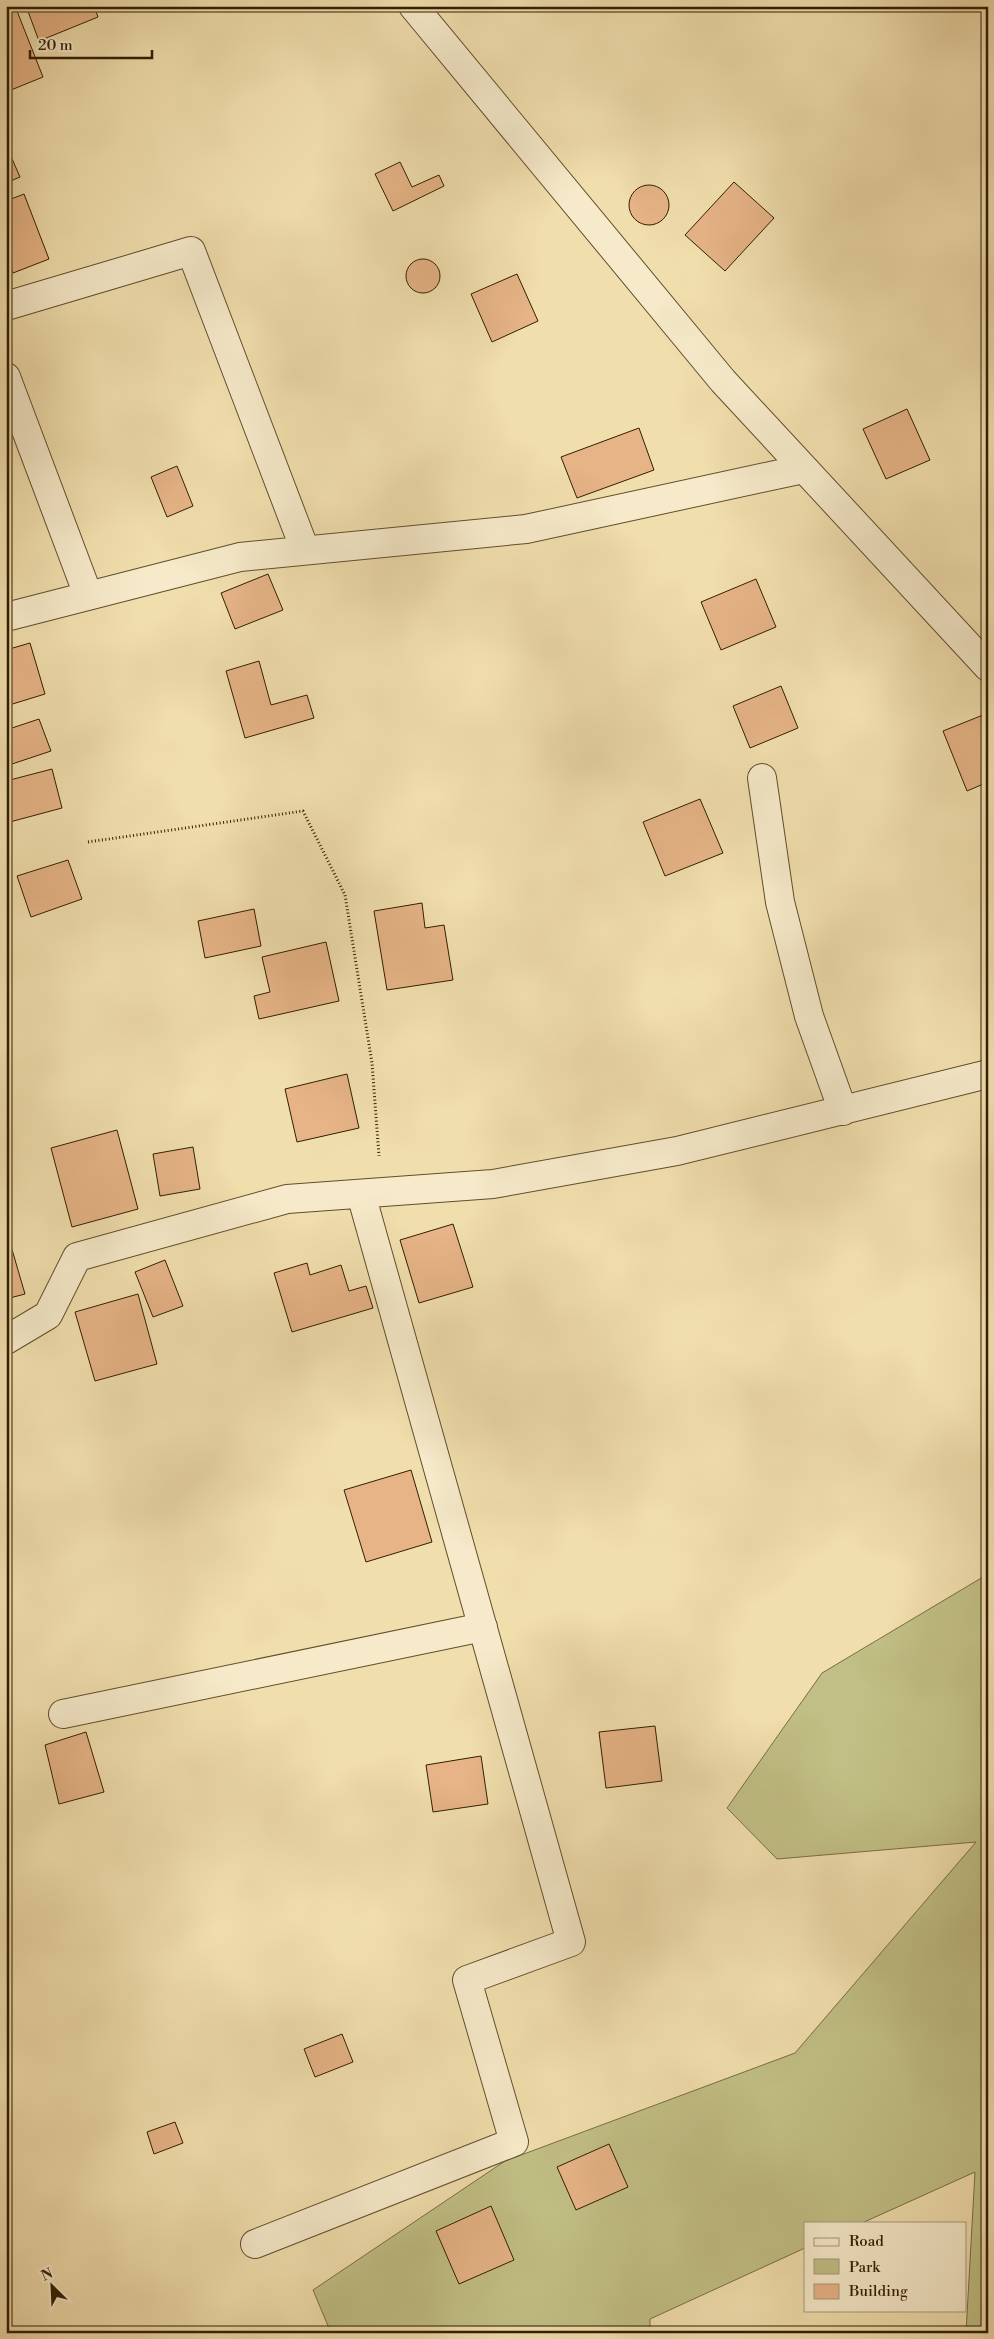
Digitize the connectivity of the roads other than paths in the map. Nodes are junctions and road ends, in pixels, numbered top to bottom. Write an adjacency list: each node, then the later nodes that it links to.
1 (413, 6): 4 (street)
2 (6, 306): 5 (street)
3 (6, 376): 6 (street)
4 (803, 469): 5 (street); 8 (street)
5 (305, 550): 6 (street)
6 (88, 595): 7 (street)
7 (6, 617)
8 (988, 667)
9 (762, 778): 11 (street)
10 (988, 1074): 11 (street)
11 (843, 1110): 12 (street)
12 (372, 1193): 13 (street); 14 (street)
13 (6, 1340)
14 (483, 1627): 15 (street); 16 (street)
15 (63, 1714)
16 (255, 2244)

